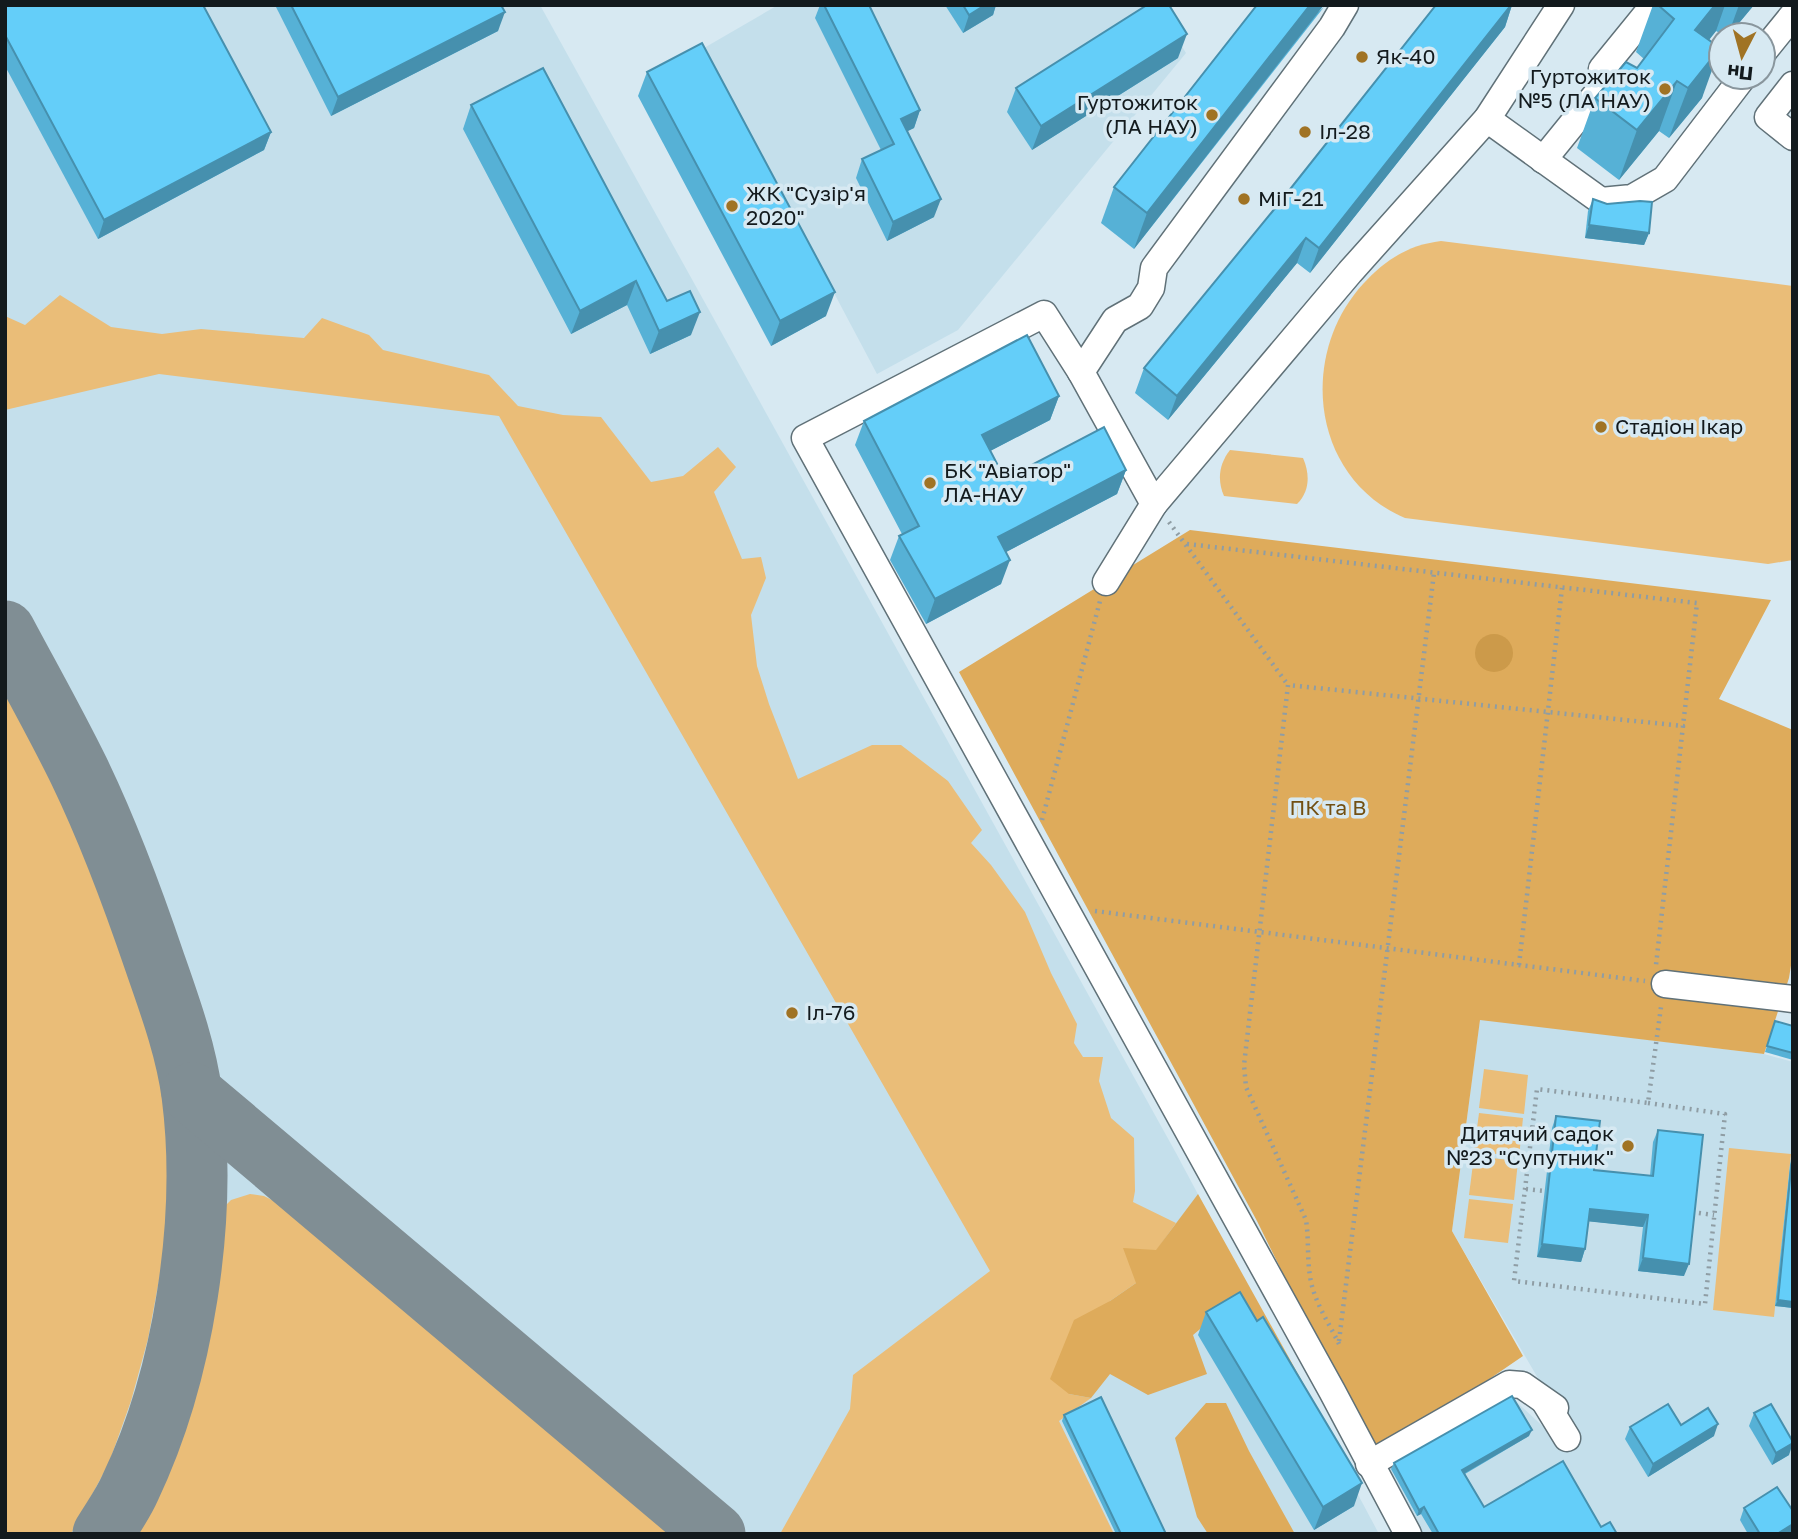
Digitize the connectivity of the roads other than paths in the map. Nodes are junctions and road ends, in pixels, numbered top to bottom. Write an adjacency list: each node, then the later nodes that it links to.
1 (1345, 5): 11 (lane)
2 (1561, 5): 8 (lane)
3 (1654, 5): 10 (lane)
4 (1793, 15): 5 (lane)
5 (1777, 35)
6 (1793, 85): 9 (lane)
7 (1732, 91): 10 (lane)
8 (1487, 119): 10 (lane); 12 (lane)
9 (1793, 137)
10 (1543, 160)
11 (1080, 372): 12 (lane); 17 (lane)
12 (1154, 504): 13 (lane)
13 (1106, 582)
14 (1659, 983): 15 (lane)
15 (1793, 999)
16 (1567, 1438): 17 (lane)
17 (1369, 1464): 18 (lane)
18 (1408, 1534)

